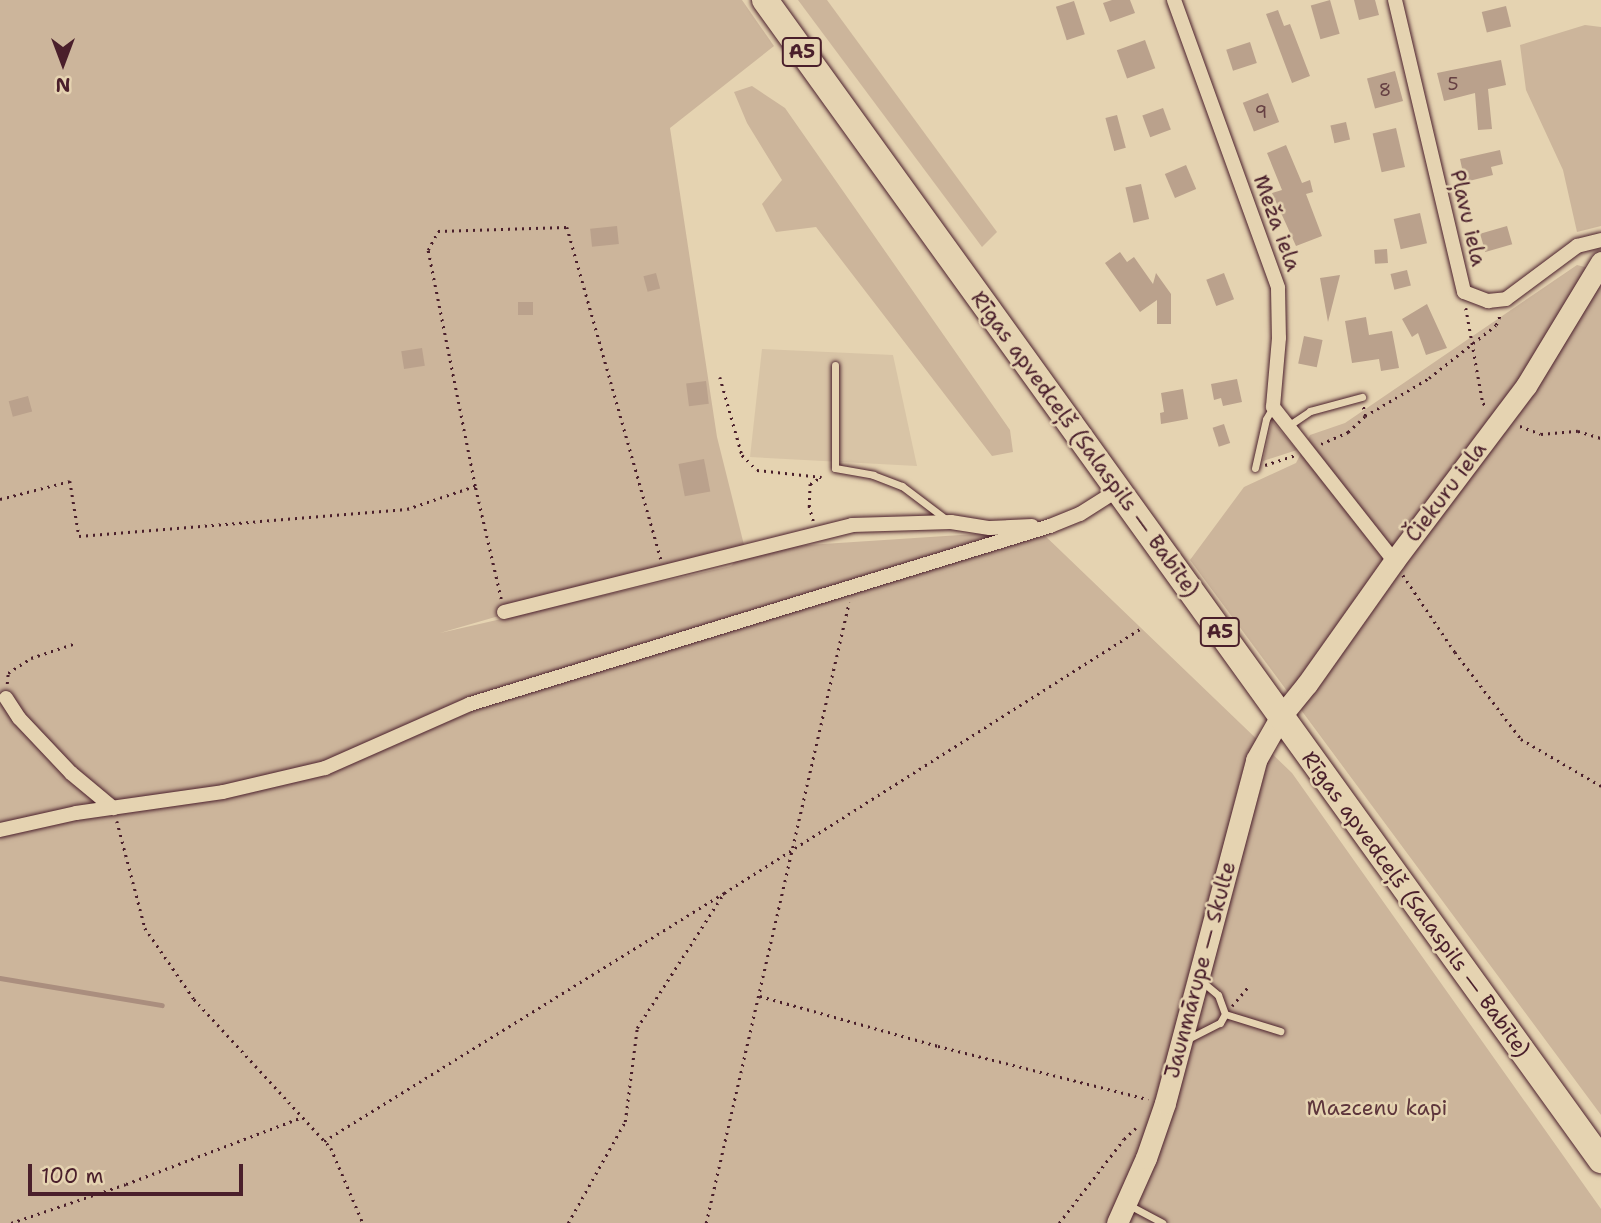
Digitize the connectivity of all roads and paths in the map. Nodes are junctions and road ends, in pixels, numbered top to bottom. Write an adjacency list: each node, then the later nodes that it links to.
1 (765, 0): 21 (highway, Rīgas apvedceļš (Salaspils — Babīte) / A5)
2 (1174, 0): 12 (street, Meža iela)
3 (1395, 0): 6 (street, Pļavu iela)
4 (1601, 240): 7 (street)
5 (1601, 261): 14 (main road, Čiekuru iela)
6 (1464, 292): 7 (street, Pļavu iela); 8 (path)
7 (1506, 299): 8 (path)
8 (1471, 344): 13 (path); 14 (path)
9 (835, 365): 17 (lane)
10 (720, 377): 19 (path)
11 (1362, 397): 15 (lane)
12 (1273, 407): 15 (street); 18 (lane, Meža iela)
13 (1365, 416)
14 (1502, 419): 16 (path); 26 (main road, Čiekuru iela)
15 (1287, 427): 26 (street)
16 (1601, 438)
17 (835, 468): 19 (path); 23 (lane)
18 (1255, 468)
19 (822, 477): 25 (path)
20 (475, 486): 22 (path); 27 (path); 29 (path)
21 (1118, 491): 24 (street); 33 (highway, Rīgas apvedceļš (Salaspils — Babīte) / A5)
22 (0, 499)
23 (951, 522): 24 (street); 25 (street)
24 (1051, 526): 28 (street)
25 (816, 534): 27 (street)
26 (1394, 561): 33 (main road, Čiekuru iela); 34 (path)
27 (665, 572): 29 (street)
28 (852, 588): 35 (street); 37 (path)
29 (504, 612)
30 (1141, 628): 37 (path)
31 (76, 643): 32 (path)
32 (6, 698): 35 (street)
33 (1281, 716): 39 (main road, Jaunmārupe — Skulte); 48 (highway, Rīgas apvedceļš (Salaspils — Babīte) / A5)
34 (1601, 786)
35 (113, 808): 36 (street); 46 (path)
36 (0, 830)
37 (793, 849): 38 (path); 41 (path)
38 (724, 893): 47 (path); 52 (path)
39 (1198, 979): 42 (lane); 44 (main road, Jaunmārupe — Skulte)
40 (1250, 986): 42 (path)
41 (760, 996): 45 (path); 53 (path)
42 (1225, 1014): 43 (lane); 44 (lane)
43 (1280, 1031)
44 (1182, 1040): 45 (main road, Jaunmārupe — Skulte)
45 (1165, 1103): 49 (main road, Jaunmārupe — Skulte); 54 (path)
46 (302, 1117): 47 (path); 50 (path)
47 (324, 1141): 51 (path)
48 (1601, 1160)
49 (1126, 1203): 55 (main road, Jaunmārupe — Skulte); 56 (lane)
50 (12, 1223)
51 (363, 1223)
52 (568, 1223)
53 (706, 1223)
54 (1059, 1223)
55 (1116, 1223)
56 (1162, 1223)

